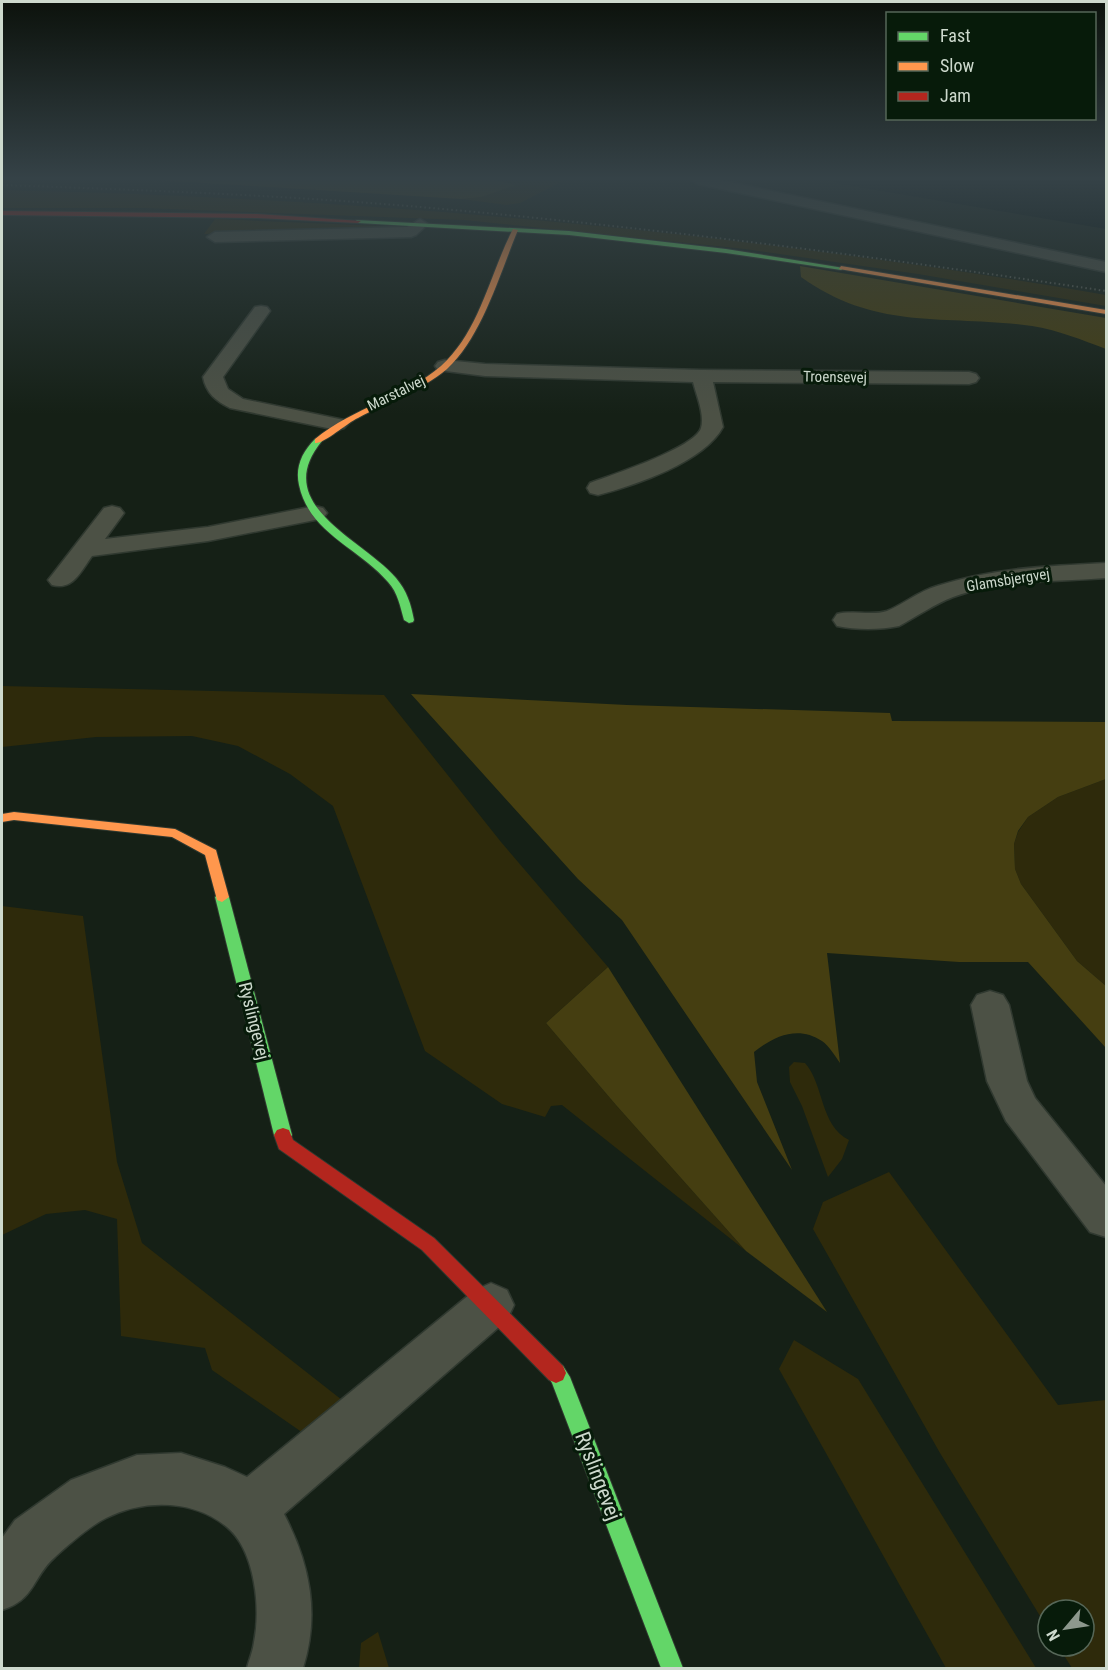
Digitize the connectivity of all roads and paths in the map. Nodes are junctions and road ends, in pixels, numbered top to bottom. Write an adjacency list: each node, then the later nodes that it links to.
1 (502, 258): 7 (street, Marstalvej)
2 (778, 258): 6 (street)
3 (1064, 258): 4 (street)
4 (1107, 267)
5 (261, 311): 10 (street)
6 (1107, 312)
7 (445, 366): 8 (street, Troensevej); 10 (street, Marstalvej)
8 (702, 376): 9 (street, Troensevej); 11 (street)
9 (969, 378)
10 (337, 424): 13 (street, Marstalvej)
11 (598, 488)
12 (112, 513): 14 (street)
13 (315, 513): 14 (street); 17 (street, Marstalvej)
14 (85, 549): 16 (street)
15 (1107, 571): 18 (street, Glamsbjergvej)
16 (61, 580)
17 (409, 620)
18 (846, 620)
19 (2, 818): 22 (street, Ryslingevej)
20 (990, 1005): 21 (street)
21 (1107, 1218)
22 (491, 1305): 23 (street); 26 (street, Ryslingevej)
23 (248, 1510): 24 (street); 25 (street)
24 (7, 1566)
25 (275, 1668)
26 (672, 1668)

